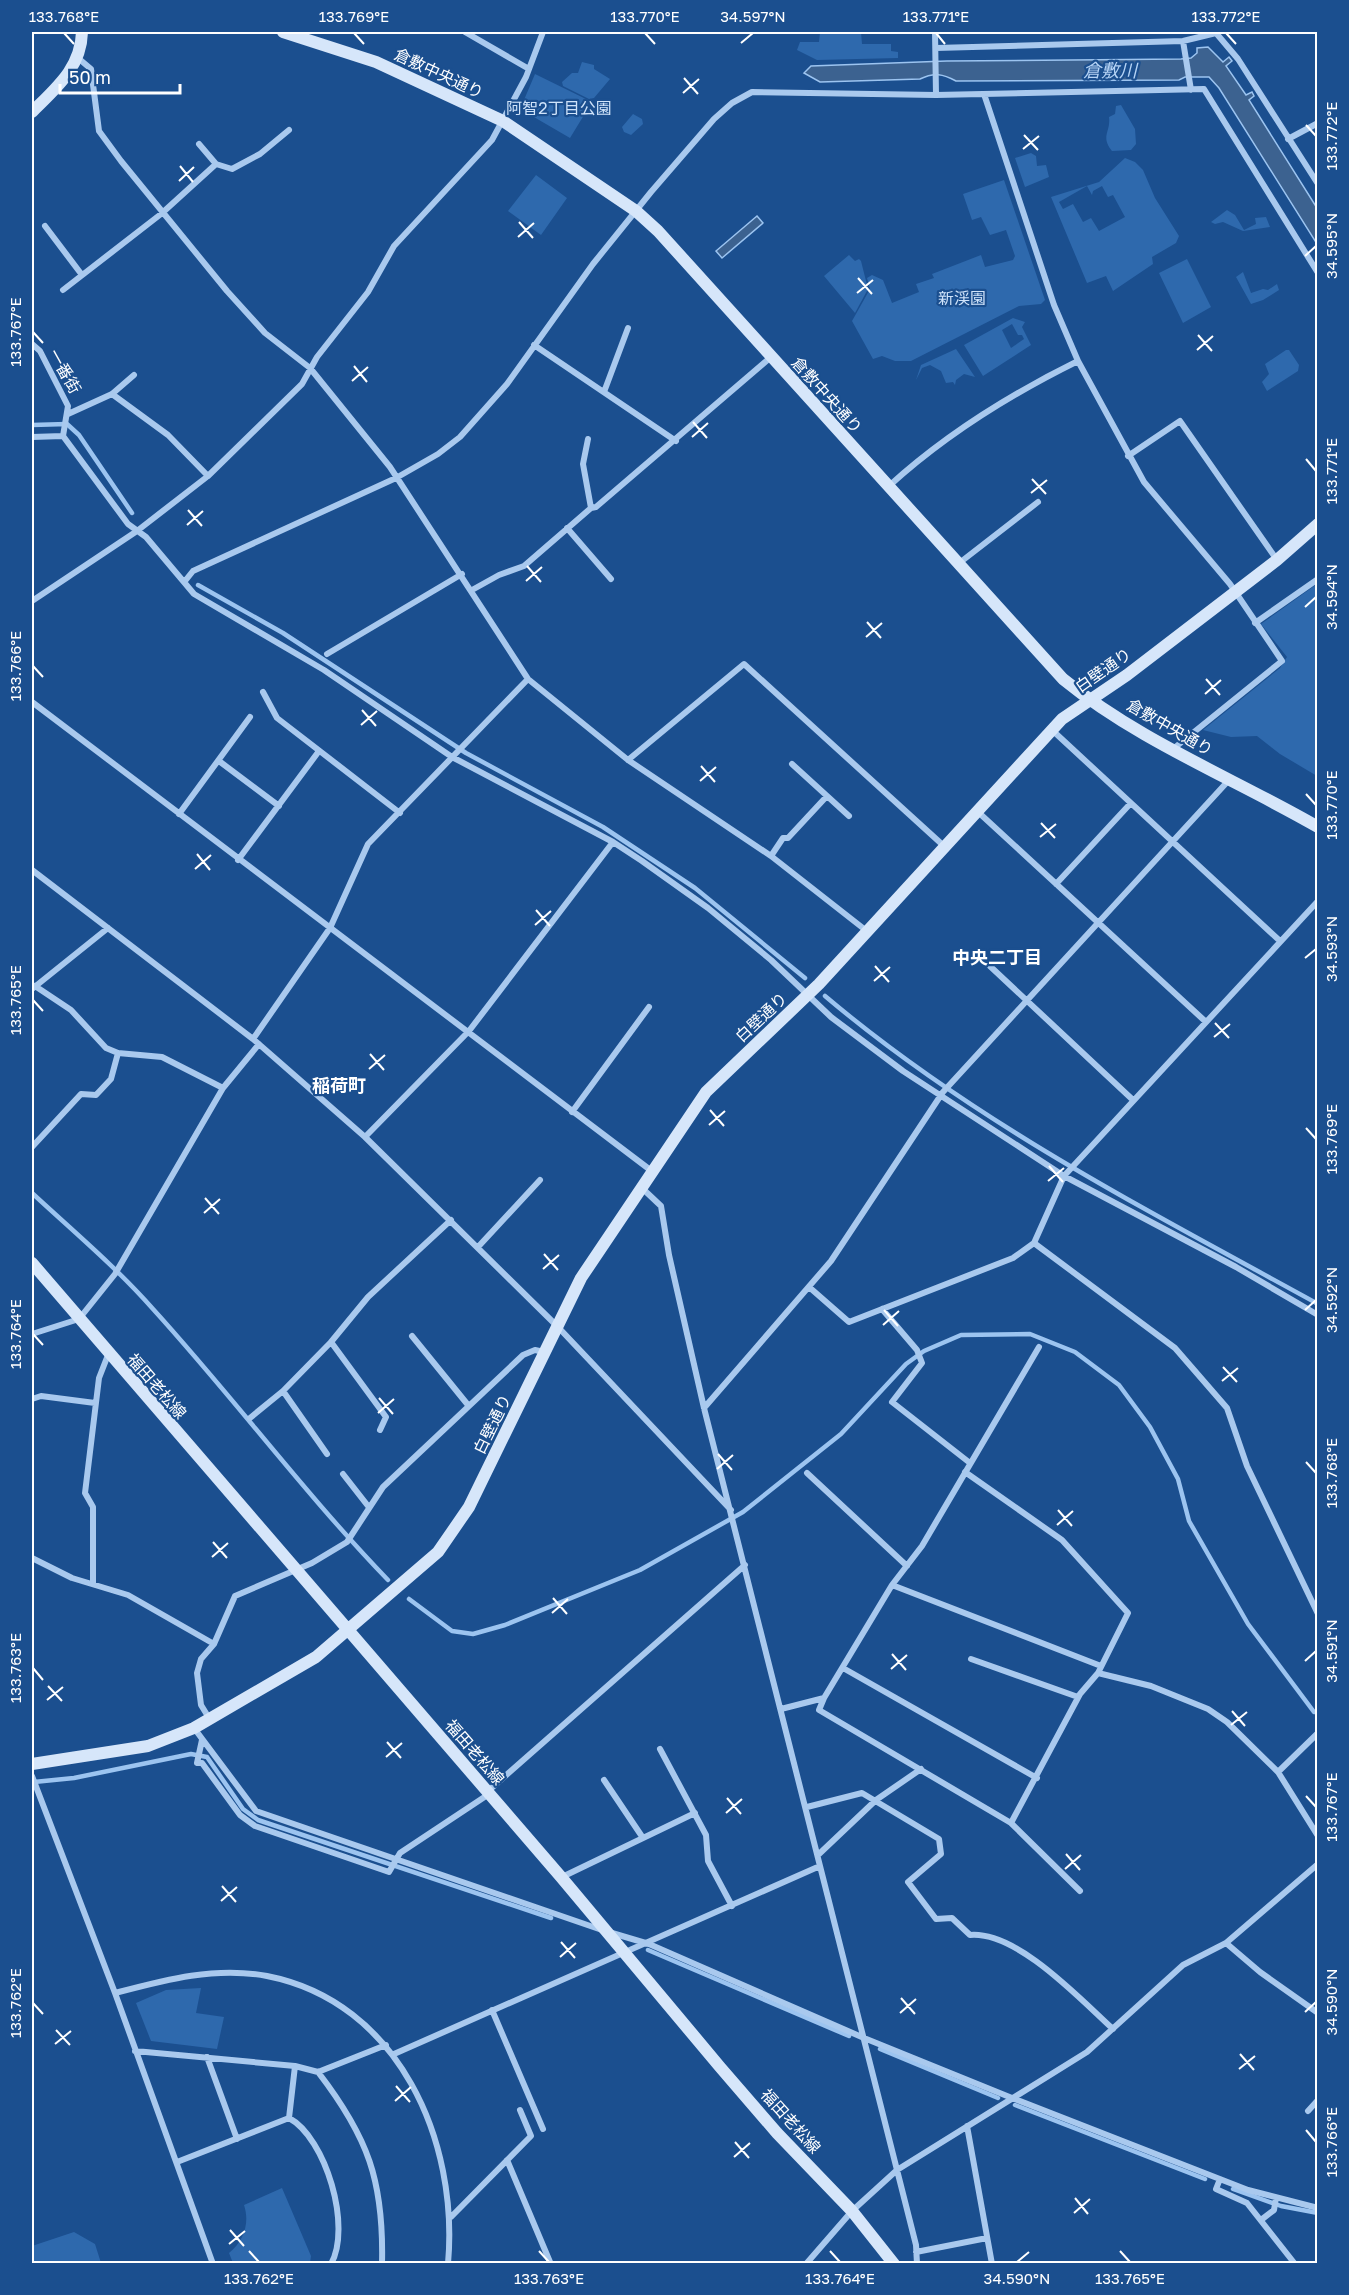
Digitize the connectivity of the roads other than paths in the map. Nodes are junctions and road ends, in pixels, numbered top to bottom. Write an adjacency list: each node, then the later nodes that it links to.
1 (82, 32): 10 (street)
2 (283, 32): 16 (street, 倉敷中央通り)
3 (465, 32): 11 (street)
4 (543, 32): 11 (street)
5 (935, 32): 9 (street)
6 (1185, 32): 8 (street)
7 (1215, 32): 8 (street); 19 (street)
8 (1185, 41): 9 (street); 12 (street)
9 (936, 52): 14 (street)
10 (78, 58): 15 (street); 24 (street)
11 (529, 69): 16 (street)
12 (1191, 86): 13 (street); 26 (street)
13 (984, 94): 14 (street); 33 (street)
14 (936, 95): 23 (street)
15 (32, 112)
16 (503, 122): 23 (street, 倉敷中央通り); 34 (street)
17 (1317, 123): 19 (street)
18 (289, 130): 21 (street)
19 (1288, 140): 22 (street)
20 (199, 144): 21 (street)
21 (216, 164): 24 (street)
22 (1317, 184)
23 (636, 211): 31 (street); 32 (street, 倉敷中央通り)
24 (161, 214): 27 (street); 34 (street)
25 (45, 226): 27 (street)
26 (1317, 273)
27 (82, 275): 28 (street)
28 (63, 290)
29 (628, 328): 36 (street)
30 (32, 344): 38 (street, 一番街)
31 (534, 345): 36 (street); 45 (street)
32 (771, 357): 42 (street); 46 (street, 倉敷中央通り)
33 (1078, 361): 43 (street); 46 (street)
34 (310, 368): 44 (street); 45 (street)
35 (134, 375): 37 (street)
36 (604, 392): 42 (street)
37 (112, 394): 38 (street); 44 (street)
38 (67, 417): 39 (street)
39 (64, 434): 40 (street); 51 (street)
40 (32, 439)
41 (588, 439): 48 (street)
42 (676, 441): 48 (street)
43 (1128, 456): 52 (street); 59 (street)
44 (208, 476): 51 (street)
45 (396, 478): 54 (street); 57 (street)
46 (888, 487): 53 (street, 倉敷中央通り)
47 (1038, 502): 53 (street)
48 (591, 508): 50 (street)
49 (1317, 524): 52 (street, 白壁通り)
50 (567, 528): 55 (street); 58 (street)
51 (137, 531): 57 (street); 60 (street)
52 (1277, 560): 59 (street, 白壁通り)
53 (958, 564): 65 (street, 倉敷中央通り)
54 (462, 574): 58 (street); 62 (street)
55 (611, 579)
56 (1317, 579): 61 (street)
57 (185, 581): 71 (street)
58 (472, 590): 63 (street)
59 (1234, 593): 61 (street); 65 (street, 白壁通り)
60 (32, 601)
61 (1255, 623): 69 (street)
62 (327, 654)
63 (528, 680): 71 (street); 72 (street)
64 (263, 692): 70 (street)
65 (1091, 699): 68 (street, 白壁通り); 69 (street, 倉敷中央通り)
66 (32, 702): 81 (street)
67 (250, 717): 73 (street)
68 (1051, 730): 77 (street); 79 (street, 白壁通り)
69 (1173, 749): 75 (street, 倉敷中央通り)
70 (319, 751): 78 (street); 80 (street)
71 (457, 752): 80 (street); 84 (street)
72 (628, 760): 86 (street); 87 (street)
73 (219, 761): 78 (street); 81 (street)
74 (792, 764): 76 (street)
75 (1228, 780): 83 (street, 倉敷中央通り); 85 (street)
76 (828, 796): 82 (street); 87 (street)
77 (1130, 804): 85 (street); 90 (street)
78 (279, 806): 88 (street)
79 (976, 810): 86 (street, 白壁通り); 90 (street)
80 (400, 813): 94 (street)
81 (179, 814): 88 (street)
82 (849, 816)
83 (1317, 827)
84 (613, 842): 99 (street); 103 (street)
85 (1173, 843): 92 (street); 96 (street)
86 (945, 847): 95 (street, 白壁通り)
87 (771, 856): 95 (street)
88 (238, 860): 94 (street)
89 (32, 870): 93 (street)
90 (1056, 884): 92 (street)
91 (1317, 901): 96 (street)
92 (1101, 923): 100 (street); 102 (street)
93 (108, 928): 98 (street); 104 (street)
94 (330, 928): 103 (street); 104 (street)
95 (868, 932): 99 (street, 白壁通り)
96 (1280, 941): 102 (street)
97 (977, 954): 100 (street)
98 (33, 987): 106 (street)
99 (808, 994): 108 (street); 113 (street, 白壁通り)
100 (1027, 1001): 108 (street); 109 (street)
101 (649, 1006): 110 (street)
102 (1206, 1022): 109 (street)
103 (469, 1031): 110 (street); 111 (street)
104 (253, 1039): 105 (street)
105 (259, 1044): 107 (street); 111 (street)
106 (118, 1053): 107 (street); 112 (street)
107 (223, 1088): 124 (street)
108 (942, 1094): 114 (street); 121 (street)
109 (1133, 1100): 114 (street)
110 (572, 1112): 113 (street)
111 (364, 1137): 117 (street)
112 (32, 1147)
113 (654, 1173): 116 (street, 白壁通り)
114 (1065, 1174): 118 (street); 123 (street)
115 (540, 1180): 119 (street)
116 (643, 1189): 125 (street, 白壁通り); 136 (street)
117 (451, 1221): 119 (street); 128 (street)
118 (1034, 1243): 122 (street); 152 (street)
119 (478, 1247): 125 (street)
120 (32, 1263): 124 (street, 福田老松線)
121 (809, 1287): 122 (street); 136 (street)
122 (882, 1309): 140 (street)
123 (1317, 1315)
124 (79, 1318): 126 (street); 131 (street, 福田老松線)
125 (558, 1327): 130 (street, 白壁通り); 145 (street)
126 (32, 1334)
127 (412, 1336): 135 (street)
128 (331, 1342): 132 (street); 138 (street)
129 (1040, 1347): 140 (street)
130 (545, 1352): 135 (street); 153 (street, 白壁通り)
131 (108, 1354): 134 (street); 149 (street, 福田老松線)
132 (283, 1391): 137 (street); 139 (street)
133 (32, 1399): 134 (street)
134 (95, 1403): 150 (street)
135 (468, 1405): 144 (street)
136 (704, 1408): 145 (street)
137 (250, 1418)
138 (380, 1430)
139 (327, 1454)
140 (970, 1463): 141 (street)
141 (965, 1472): 148 (street); 157 (street)
142 (807, 1473): 148 (street)
143 (343, 1474): 144 (street)
144 (368, 1506): 149 (street)
145 (732, 1513): 147 (street)
146 (32, 1558): 150 (street)
147 (745, 1565): 160 (street); 172 (street)
148 (907, 1566): 151 (street)
149 (295, 1571): 153 (street, 福田老松線); 154 (street)
150 (93, 1583): 154 (street)
151 (892, 1586): 156 (street); 157 (street)
152 (1317, 1614)
153 (347, 1631): 161 (street, 白壁通り); 172 (street, 福田老松線)
154 (214, 1644): 161 (street)
155 (971, 1659): 158 (street)
156 (843, 1668): 159 (street); 170 (street)
157 (1099, 1670): 158 (street); 168 (street)
158 (1078, 1697): 170 (street)
159 (824, 1698): 160 (street); 167 (street)
160 (781, 1709): 174 (street)
161 (209, 1718): 162 (street, 白壁通り)
162 (194, 1728): 164 (street); 166 (street, 白壁通り)
163 (1317, 1733): 168 (street)
164 (202, 1740): 180 (street); 180 (street)
165 (660, 1749): 175 (street)
166 (32, 1764)
167 (921, 1769): 173 (street); 176 (street)
168 (1278, 1772): 177 (street)
169 (32, 1777): 190 (street)
170 (1037, 1778): 176 (street)
171 (604, 1780): 178 (street)
172 (488, 1793): 180 (street); 183 (street, 福田老松線)
173 (876, 1800): 174 (street); 179 (street); 193 (street)
174 (807, 1807): 179 (street)
175 (694, 1814): 178 (street); 185 (street)
176 (1011, 1823): 184 (street)
177 (1317, 1836)
178 (643, 1838): 183 (street)
179 (818, 1855): 182 (street)
180 (392, 1863): 186 (street)
181 (1317, 1864): 187 (street)
182 (820, 1866): 185 (street); 194 (street)
183 (561, 1877): 186 (street, 福田老松線)
184 (1080, 1891)
185 (732, 1906): 188 (street)
186 (605, 1931): 188 (street); 189 (street, 福田老松線)
187 (1226, 1943): 192 (street); 193 (street)
188 (649, 1944): 189 (street); 194 (street)
189 (625, 1954): 191 (street); 215 (street, 福田老松線)
190 (115, 1993): 195 (street); 196 (street)
191 (492, 2010): 197 (street); 207 (street)
192 (1317, 2013)
193 (1113, 2029): 201 (street)
194 (864, 2038): 201 (street); 211 (street)
195 (386, 2045): 197 (street); 200 (street)
196 (135, 2051): 198 (street); 210 (street)
197 (394, 2054): 216 (street)
198 (207, 2057): 199 (street); 208 (street)
199 (295, 2066): 200 (street); 205 (street)
200 (318, 2072): 223 (street)
201 (1012, 2098): 206 (street); 212 (street)
202 (1317, 2100): 204 (street)
203 (520, 2110): 209 (street)
204 (1308, 2111)
205 (289, 2118): 208 (street); 222 (street)
206 (967, 2126): 211 (street); 218 (street)
207 (543, 2129)
208 (237, 2139): 210 (street)
209 (507, 2160): 216 (street); 220 (street)
210 (177, 2162): 221 (street)
211 (897, 2170): 215 (street); 219 (street)
212 (1220, 2179): 213 (street); 217 (street)
213 (1276, 2202): 214 (street); 217 (street)
214 (1317, 2208)
215 (852, 2211): 225 (street); 226 (street, 福田老松線)
216 (451, 2217): 224 (street)
217 (1262, 2220): 229 (street)
218 (987, 2238): 219 (street); 228 (street)
219 (916, 2252): 227 (street)
220 (550, 2262)
221 (213, 2264)
222 (331, 2264)
223 (382, 2264)
224 (448, 2264)
225 (806, 2264)
226 (894, 2264)
227 (917, 2264)
228 (992, 2264)
229 (1295, 2264)

